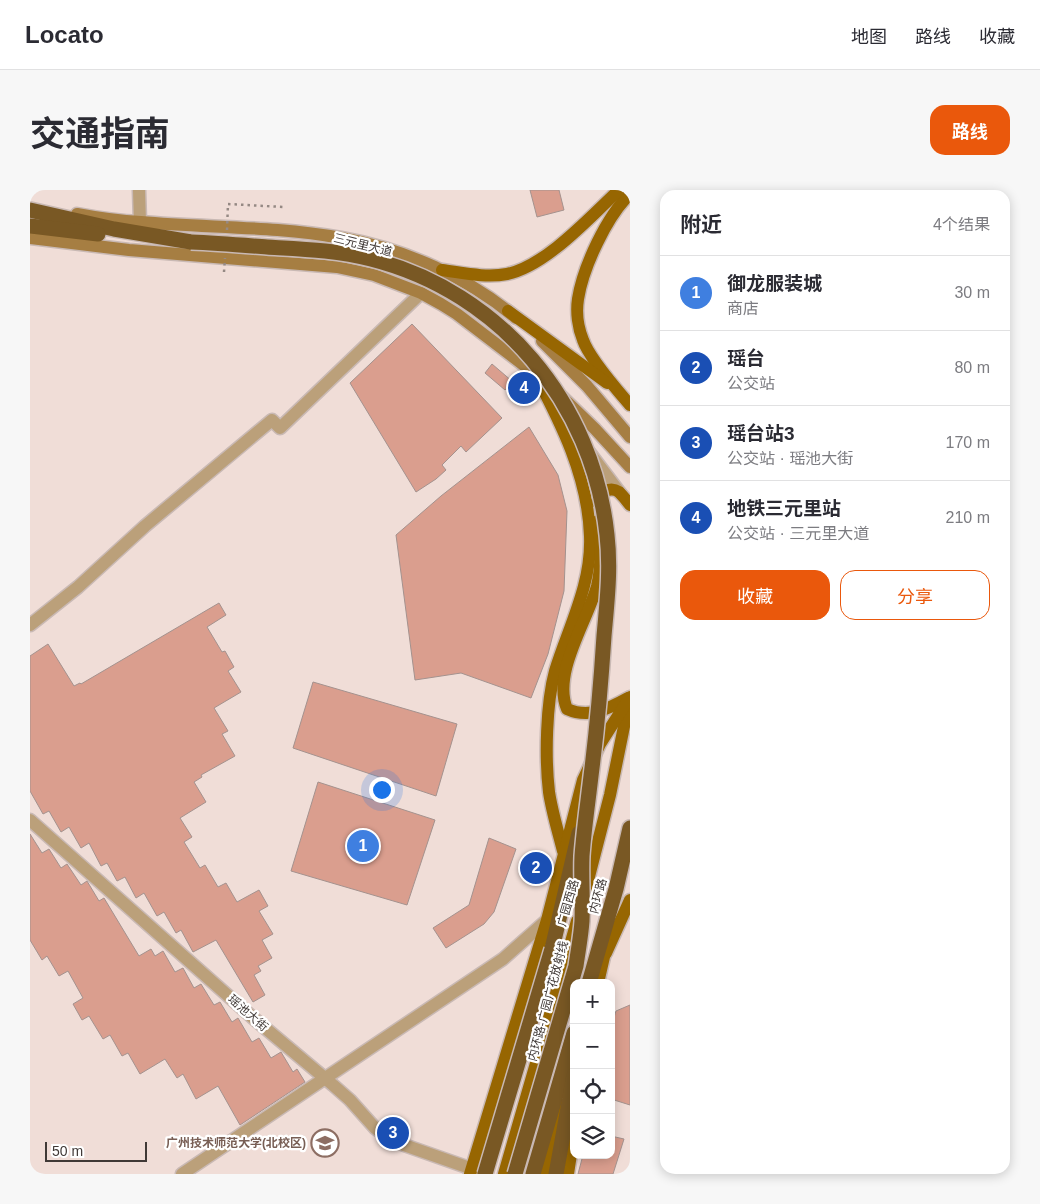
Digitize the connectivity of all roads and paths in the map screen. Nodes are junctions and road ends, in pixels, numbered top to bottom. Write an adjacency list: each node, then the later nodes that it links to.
1 (139, 190): 7 (street)
2 (619, 190): 11 (main road)
3 (630, 194): 15 (main road)
4 (228, 204): 5 (path)
5 (283, 207)
6 (30, 208): 7 (main road, 三元里大道); 10 (highway)
7 (140, 222): 11 (main road, 三元里大道)
8 (30, 226): 10 (highway)
9 (30, 238): 12 (main road)
10 (191, 242): 23 (highway, bridge)
11 (442, 270): 13 (main road, 三元里大道)
12 (421, 293): 14 (main road); 21 (street)
13 (508, 311): 15 (main road); 17 (main road, 三元里大道)
14 (534, 372): 18 (main road); 19 (street); 27 (main road)
15 (619, 392): 16 (main road)
16 (630, 405)
17 (630, 437)
18 (630, 467)
19 (620, 493): 20 (main road); 22 (main road)
20 (630, 505)
21 (30, 625)
22 (630, 696): 27 (main road); 33 (main road, 广园西路)
23 (592, 772): 42 (highway, bridge); 45 (highway, 内环路-广园广花放射线, bridge)
24 (30, 820): 37 (street, 瑶池大街)
25 (630, 828): 31 (highway, 内环路)
26 (630, 843): 30 (main road)
27 (564, 853): 29 (main road)
28 (630, 900): 30 (main road)
29 (547, 920): 36 (main road); 37 (street)
30 (605, 955): 32 (main road)
31 (592, 979)
32 (593, 979)
33 (552, 1010): 34 (main road); 40 (main road, 广园西路)
34 (570, 1011)
35 (570, 1047): 46 (highway)
36 (506, 1057): 40 (main road); 42 (main road)
37 (326, 1080): 42 (street, 瑶池大街); 43 (street)
38 (570, 1086): 47 (main road)
39 (570, 1095): 48 (highway)
40 (513, 1142): 44 (main road, 广园西路)
41 (570, 1159): 49 (main road)
42 (478, 1173)
43 (182, 1174)
44 (504, 1174)
45 (515, 1174)
46 (533, 1174)
47 (544, 1174)
48 (556, 1174)
49 (568, 1174)

